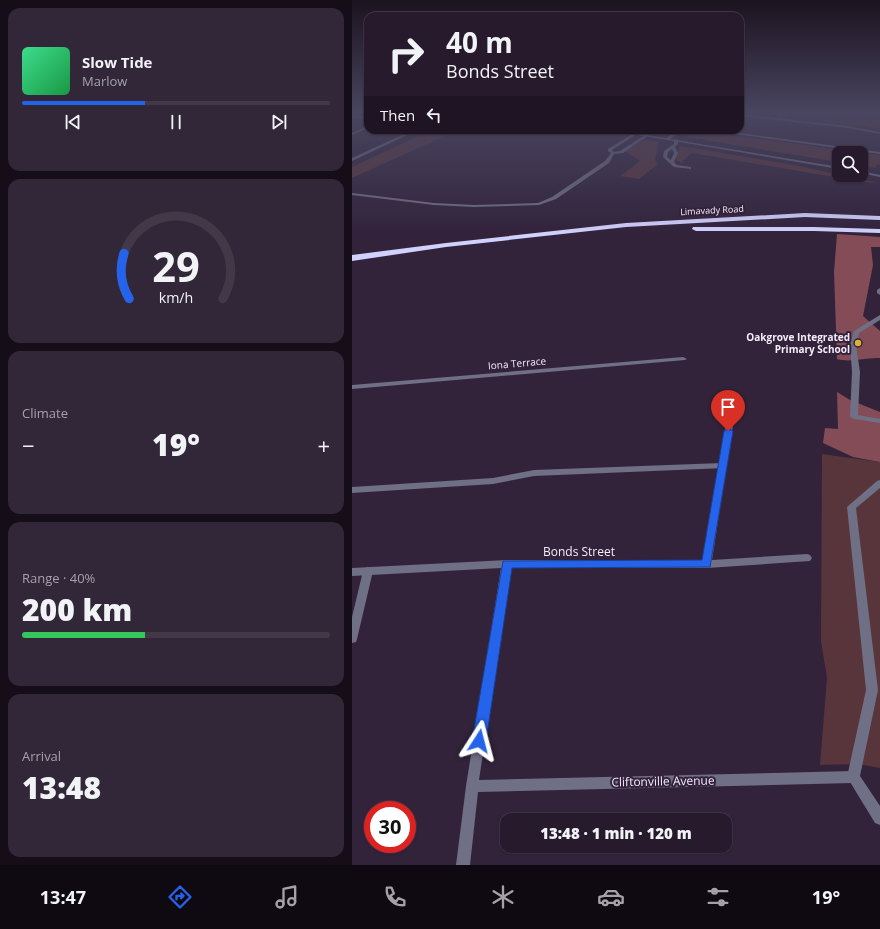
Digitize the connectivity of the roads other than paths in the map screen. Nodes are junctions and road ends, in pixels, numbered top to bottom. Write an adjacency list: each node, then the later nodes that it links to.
1 (368, 152): 7 (street)
2 (620, 152): 6 (street)
3 (666, 152): 8 (street)
4 (676, 152): 8 (street)
5 (748, 152): 9 (street)
6 (614, 154): 13 (street)
7 (352, 160)
8 (672, 162): 10 (street)
9 (832, 167)
10 (689, 168)
11 (868, 173): 12 (street)
12 (880, 176)
13 (352, 194)
14 (748, 218): 15 (highway, Limavady Road); 16 (highway); 18 (highway, Limavady Road)
15 (880, 218)
16 (880, 223)
17 (880, 231): 18 (highway, Limavady Road)
18 (545, 233): 19 (highway, Limavady Road)
19 (352, 258)
20 (880, 290): 21 (street)
21 (880, 293)
22 (880, 317): 26 (street)
23 (683, 359): 24 (street, Iona Terrace)
24 (352, 387)
25 (730, 419): 27 (street)
26 (880, 422)
27 (722, 466): 29 (street); 32 (street)
28 (880, 483): 36 (street)
29 (352, 490)
30 (807, 558): 32 (street, Bonds Street)
31 (507, 564): 32 (street, Bonds Street); 33 (street, Bonds Street); 37 (street)
32 (706, 564)
33 (368, 571): 34 (street, Bonds Street); 35 (street)
34 (352, 572)
35 (352, 638)
36 (853, 777): 37 (street, Cliftonville Avenue); 38 (street)
37 (472, 786): 39 (street)
38 (880, 818)
39 (463, 865)

